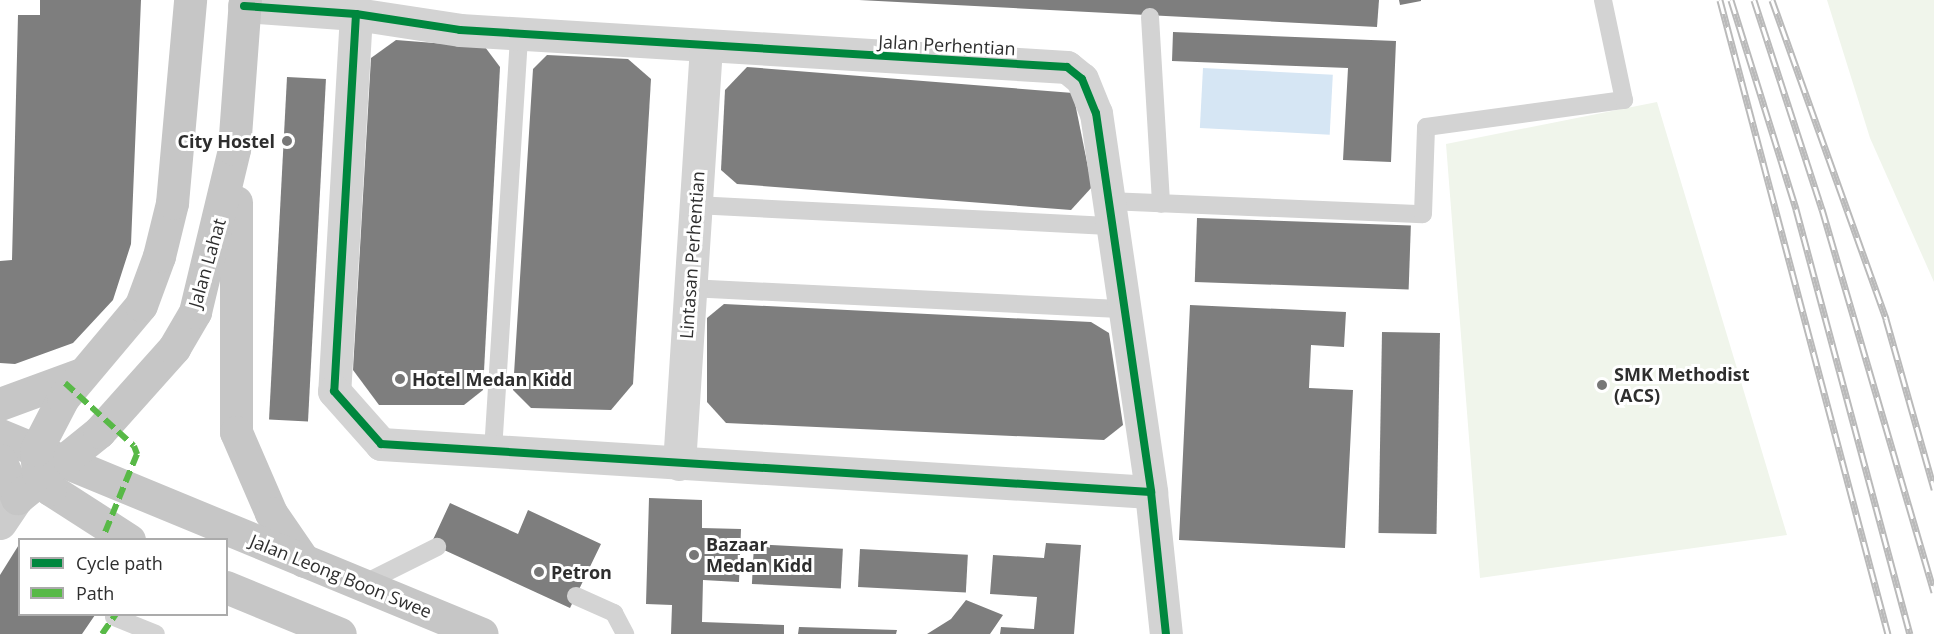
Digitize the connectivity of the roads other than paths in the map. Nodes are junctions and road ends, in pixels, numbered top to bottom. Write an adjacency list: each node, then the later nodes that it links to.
1 (190, 0): 14 (main road)
2 (1603, 0): 9 (lane)
3 (245, 3): 4 (street, Jalan Perhentian); 8 (main road, Jalan Lahat)
4 (357, 14): 6 (street, Jalan Perhentian); 17 (street)
5 (1150, 17): 9 (lane)
6 (519, 34): 7 (street, Jalan Perhentian); 17 (lane)
7 (706, 46): 10 (street, Lintasan Perhentian); 11 (street, Jalan Perhentian)
8 (234, 149): 20 (main road, Jalan Lahat); 27 (main road)
9 (1161, 204): 11 (lane)
10 (695, 205): 11 (lane); 12 (street, Lintasan Perhentian)
11 (1111, 214): 13 (street, Jalan Perhentian)
12 (689, 288): 13 (lane); 19 (street, Lintasan Perhentian)
13 (1124, 309): 21 (street, Jalan Perhentian)
14 (91, 369): 15 (main road); 20 (main road)
15 (0, 404)
16 (0, 435): 20 (main road, Jalan Leong Boon Swee)
17 (493, 451): 19 (street)
18 (0, 459): 20 (main road)
19 (679, 464): 21 (street)
20 (26, 484): 22 (main road, Jalan Leong Boon Swee); 23 (main road); 24 (main road, Jalan Leong Boon Swee)
21 (1151, 492): 36 (street, Jalan Perhentian)
22 (111, 538)
23 (125, 538)
24 (221, 538)
25 (228, 540): 27 (main road, Jalan Leong Boon Swee)
26 (437, 547): 28 (lane)
27 (304, 561): 28 (main road, Jalan Leong Boon Swee)
28 (363, 584): 34 (main road, Jalan Leong Boon Swee)
29 (228, 588): 33 (main road)
30 (576, 596): 35 (lane)
31 (114, 617): 32 (lane)
32 (156, 634)
33 (340, 634)
34 (482, 634)
35 (625, 634)
36 (1166, 634)

